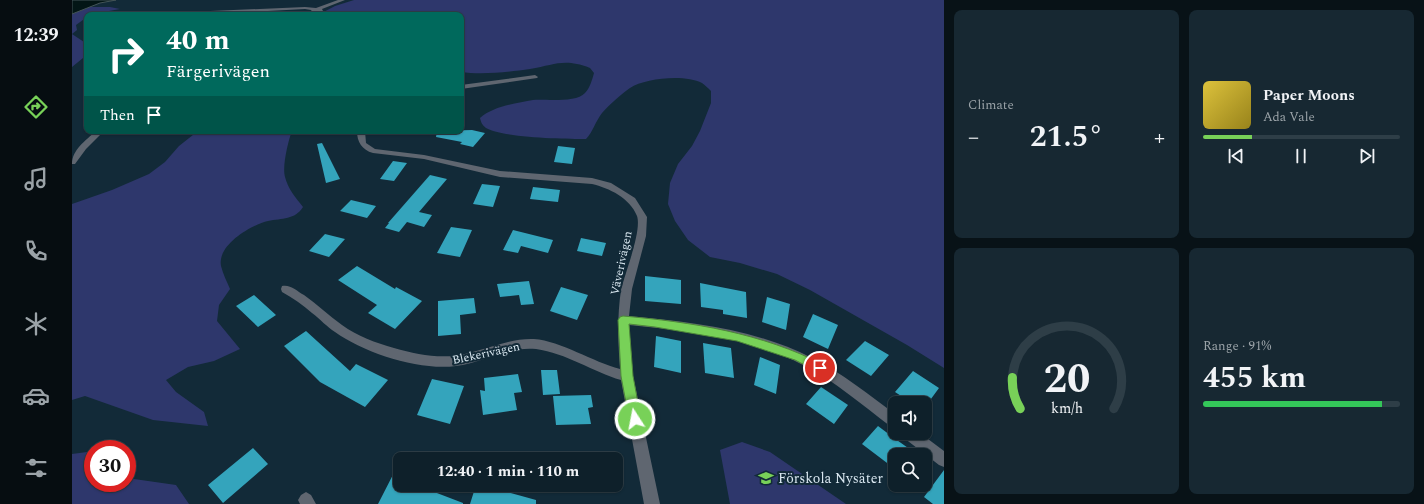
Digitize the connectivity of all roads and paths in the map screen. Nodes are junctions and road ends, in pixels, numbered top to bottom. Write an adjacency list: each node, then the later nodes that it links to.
1 (342, 0): 2 (street)
2 (318, 10): 3 (street); 4 (street); 5 (street)
3 (223, 12)
4 (313, 12)
5 (315, 12)
6 (535, 77): 7 (street)
7 (464, 87)
8 (97, 134): 10 (street)
9 (361, 134): 12 (street, Väverivägen)
10 (72, 162)
11 (286, 289): 13 (street, Blekerivägen)
12 (623, 320): 13 (street, Väverivägen); 14 (street)
13 (627, 376): 17 (street, Väverivägen)
14 (888, 417)
15 (918, 440): 16 (street)
16 (944, 460)
17 (652, 504)

